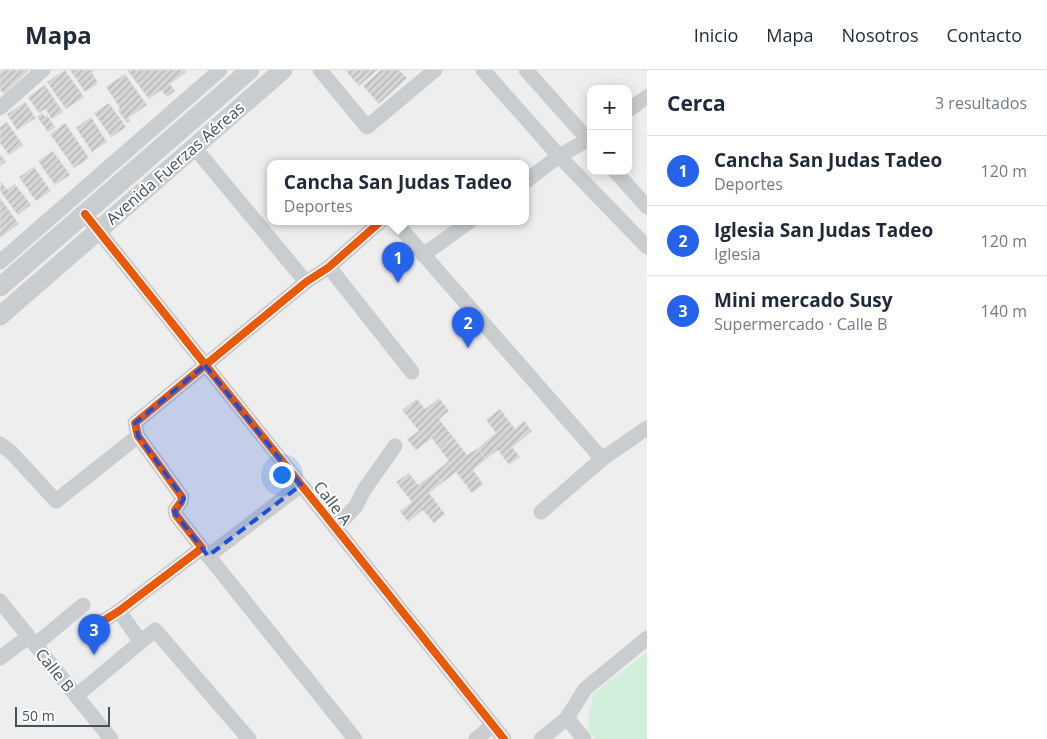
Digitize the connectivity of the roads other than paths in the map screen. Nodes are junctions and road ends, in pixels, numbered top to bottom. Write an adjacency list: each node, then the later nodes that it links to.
1 (43, 70): 11 (street)
2 (220, 70): 26 (street)
3 (250, 70): 19 (street, Avenida Fuerzas Aéreas)
4 (283, 70): 14 (street, Avenida Fuerzas Aéreas)
5 (320, 70): 6 (street)
6 (435, 70)
7 (483, 70): 15 (street)
8 (526, 70): 12 (street)
9 (647, 97): 10 (street)
10 (632, 107)
11 (0, 108)
12 (587, 137)
13 (587, 142): 15 (street)
14 (194, 148): 23 (street, Avenida Fuerzas Aéreas); 28 (street)
15 (559, 156): 17 (street); 24 (street)
16 (619, 175): 18 (street)
17 (529, 179)
18 (647, 207)
19 (85, 214): 23 (street, Calle A); 29 (street, Avenida Fuerzas Aéreas)
20 (377, 225): 27 (street)
21 (398, 225): 25 (street)
22 (465, 225): 25 (street)
23 (98, 231): 30 (street, Avenida Fuerzas Aéreas); 31 (street, Calle A)
24 (647, 247)
25 (423, 255): 37 (street)
26 (0, 262)
27 (329, 267): 28 (street); 32 (street)
28 (306, 282): 31 (street)
29 (0, 287)
30 (0, 316)
31 (205, 365): 34 (street); 38 (street, Calle A)
32 (412, 372)
33 (645, 433): 37 (street)
34 (138, 436): 35 (street); 41 (street)
35 (0, 444)
36 (395, 446): 40 (street)
37 (602, 459): 39 (street)
38 (301, 485): 40 (street, Calle A); 41 (street)
39 (541, 512)
40 (335, 528): 52 (street, Calle A)
41 (205, 552): 44 (street); 55 (street)
42 (0, 601): 47 (street, Calle B)
43 (83, 605): 47 (street)
44 (119, 612): 45 (street); 48 (street)
45 (100, 623)
46 (647, 638): 51 (street)
47 (31, 641): 49 (street); 50 (street, Calle B)
48 (140, 642): 50 (street); 54 (street)
49 (0, 658)
50 (76, 696): 53 (street, Calle B)
51 (567, 718): 58 (street); 59 (street)
52 (493, 725): 56 (street); 57 (street, Calle A)
53 (111, 739)
54 (249, 739)
55 (355, 739)
56 (476, 739)
57 (504, 739)
58 (541, 739)
59 (584, 739)

